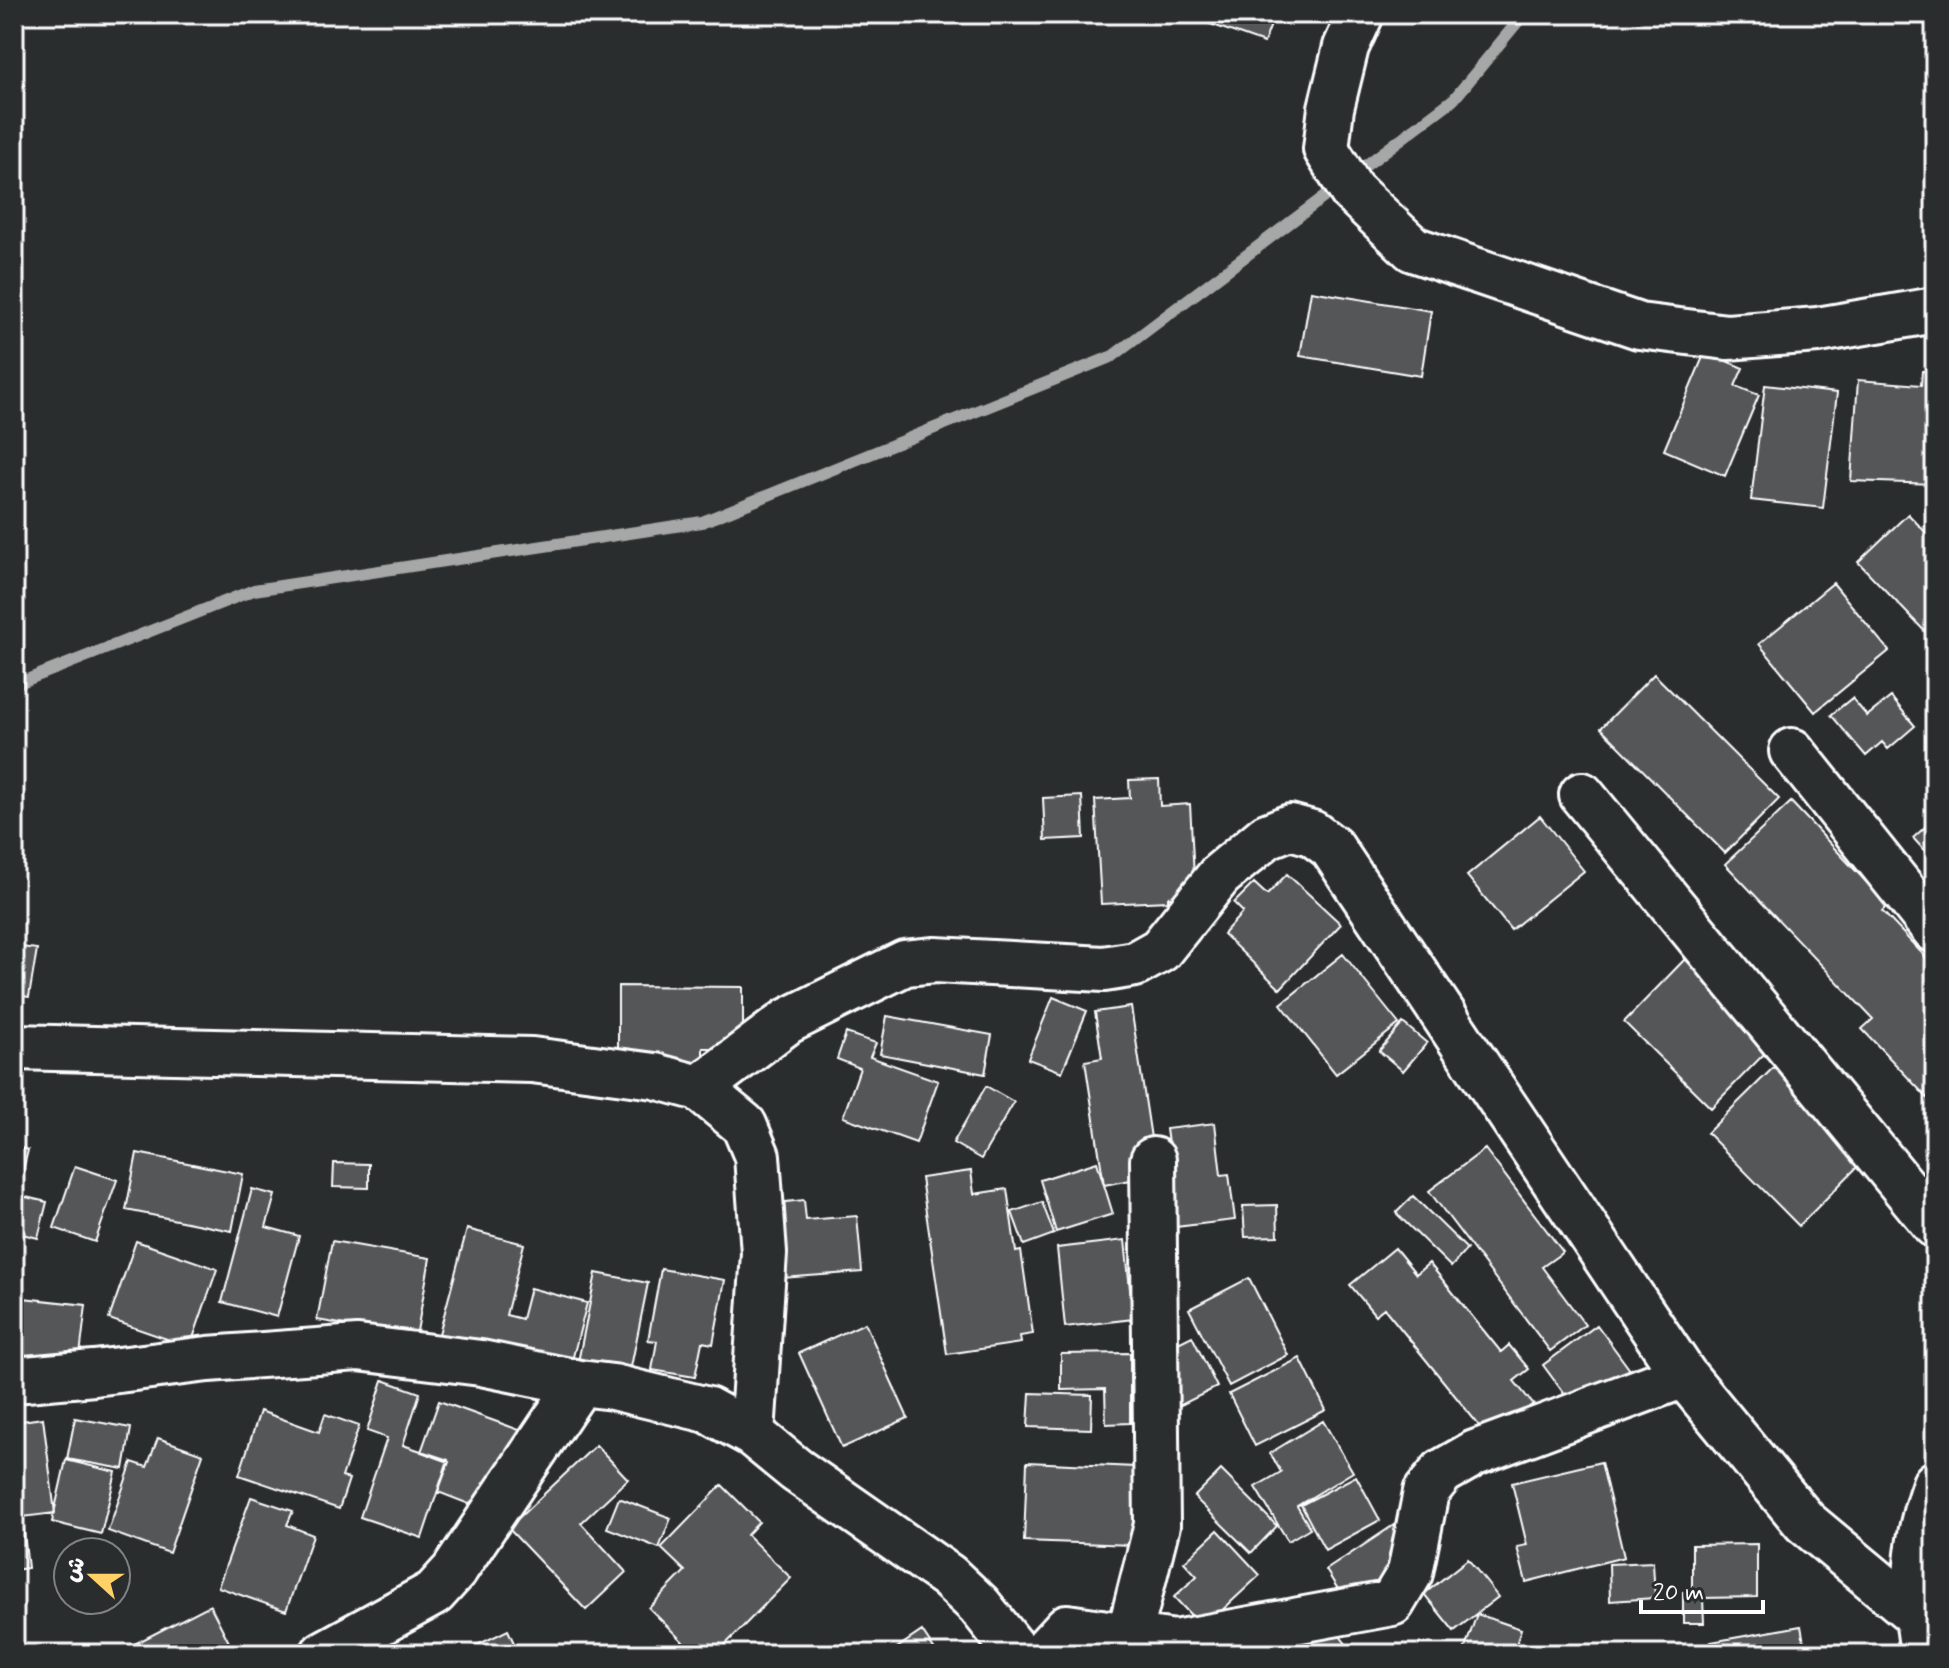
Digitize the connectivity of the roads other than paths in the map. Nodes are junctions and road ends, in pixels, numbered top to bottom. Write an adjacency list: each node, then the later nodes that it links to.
1 (1361, 14): 2 (street)
2 (1935, 310)
3 (1792, 751): 5 (street)
4 (1582, 795): 9 (street)
5 (1935, 930)
6 (14, 1047): 7 (street)
7 (699, 1088): 10 (street); 13 (street)
8 (1153, 1160): 16 (street)
9 (1935, 1225)
10 (1684, 1375): 15 (street); 16 (street)
11 (14, 1380): 12 (street)
12 (580, 1383): 13 (street); 17 (street)
13 (752, 1434): 18 (street)
14 (1935, 1484): 15 (street)
15 (1921, 1635)
16 (1129, 1636): 19 (street)
17 (323, 1654)
18 (1018, 1654)
19 (1042, 1654)

